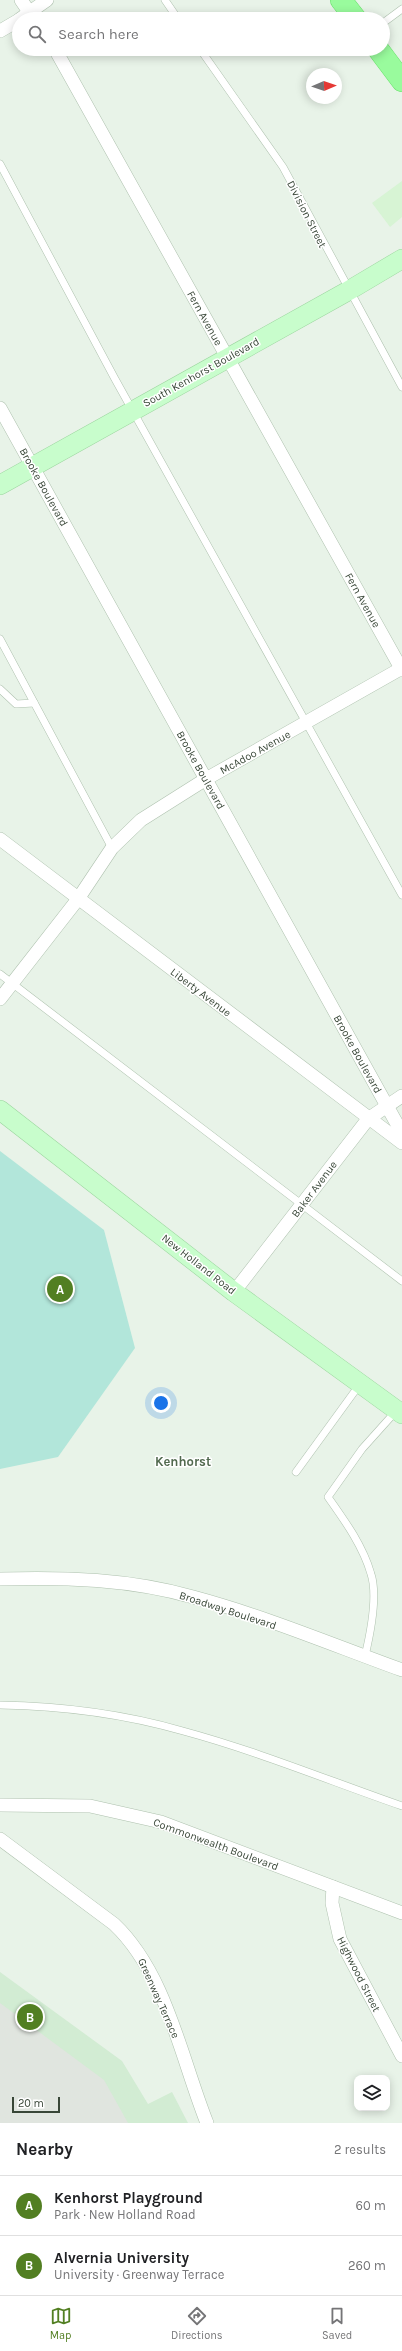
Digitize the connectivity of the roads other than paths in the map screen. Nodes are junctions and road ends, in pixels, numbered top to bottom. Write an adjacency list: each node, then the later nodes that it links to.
1 (21, 0): 6 (street)
2 (47, 0): 7 (street)
3 (165, 0): 8 (lane)
4 (341, 0): 9 (main road)
5 (402, 9): 10 (lane)
6 (24, 12)
7 (33, 12)
8 (173, 12)
9 (350, 12)
10 (390, 18)
11 (12, 25): 12 (street)
12 (0, 31)
13 (59, 56): 20 (street, Fern Avenue)
14 (205, 56): 19 (lane, Division Street)
15 (383, 56): 16 (main road)
16 (402, 81)
17 (0, 164): 23 (lane)
18 (402, 259): 19 (main road, South Kenhorst Boulevard)
19 (348, 291): 20 (main road, South Kenhorst Boulevard); 21 (lane, Division Street)
20 (227, 358): 23 (main road, South Kenhorst Boulevard); 27 (street, Fern Avenue)
21 (402, 387)
22 (0, 408): 24 (street, Brooke Boulevard)
23 (133, 410): 24 (main road, South Kenhorst Boulevard); 30 (lane)
24 (33, 467): 25 (main road, South Kenhorst Boulevard); 31 (street, Brooke Boulevard)
25 (0, 485)
26 (0, 639): 29 (lane)
27 (402, 669): 30 (street, McAdoo Avenue)
28 (0, 689): 29 (lane)
29 (34, 703): 33 (lane)
30 (306, 723): 31 (street, McAdoo Avenue); 34 (lane)
31 (206, 779): 33 (street, McAdoo Avenue); 41 (street, Brooke Boulevard)
32 (0, 839): 36 (street, Liberty Avenue)
33 (112, 848): 36 (street, McAdoo Avenue)
34 (399, 881): 35 (lane)
35 (402, 895)
36 (78, 898): 38 (street, McAdoo Avenue); 43 (street, Liberty Avenue)
37 (0, 974): 38 (lane)
38 (12, 983): 39 (street, McAdoo Avenue); 46 (lane)
39 (0, 999)
40 (402, 1096): 41 (street, Baker Avenue)
41 (386, 1105): 43 (street, Baker Avenue); 44 (street, Brooke Boulevard)
42 (0, 1110): 48 (main road, New Holland Road)
43 (368, 1119): 45 (street, Liberty Avenue); 46 (street, Baker Avenue)
44 (402, 1133)
45 (402, 1144)
46 (301, 1205): 47 (lane); 48 (street, Baker Avenue)
47 (402, 1281)
48 (234, 1292): 49 (main road, New Holland Road)
49 (360, 1384): 50 (main road, New Holland Road); 51 (lane)
50 (399, 1412): 53 (lane)
51 (296, 1472)
52 (0, 1579): 53 (street, Broadway Boulevard)
53 (365, 1656): 54 (street, Broadway Boulevard)
54 (402, 1670)
55 (0, 1705): 57 (lane)
56 (0, 1805): 59 (street, Commonwealth Boulevard)
57 (402, 1806)
58 (0, 1839): 62 (street, Greenway Terrace)
59 (333, 1887): 60 (street, Commonwealth Boulevard); 61 (street, Highwood Street)
60 (402, 1913)
61 (402, 2055)
62 (207, 2123)

